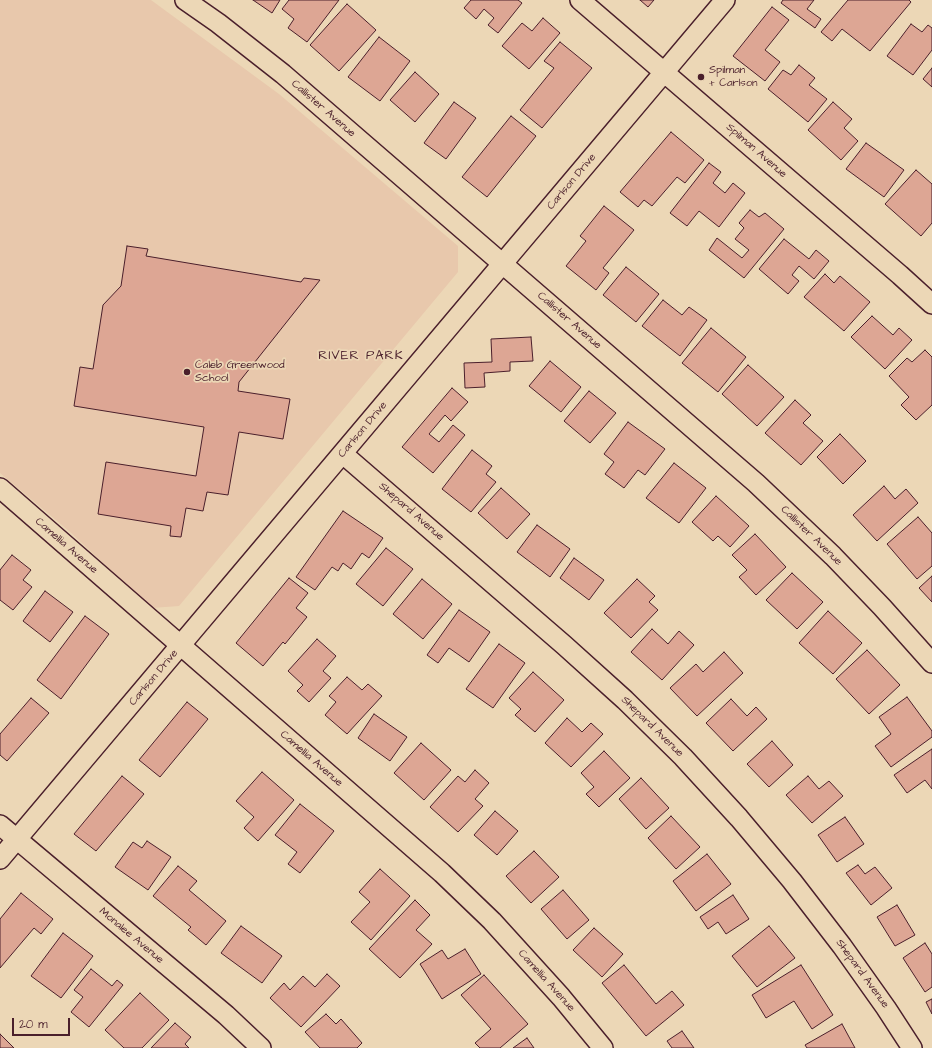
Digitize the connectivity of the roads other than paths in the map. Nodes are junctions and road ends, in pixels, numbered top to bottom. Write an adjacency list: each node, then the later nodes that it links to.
1 (186, 0): 5 (street, Callister Avenue)
2 (580, 0): 4 (street, Spilman Avenue)
3 (725, 0): 4 (street, Carlson Drive)
4 (664, 72): 5 (street, Carlson Drive); 6 (street, Spilman Avenue)
5 (503, 264): 7 (street, Carlson Drive); 10 (street, Callister Avenue)
6 (932, 304)
7 (343, 454): 9 (street, Carlson Drive); 16 (street, Shepard Avenue)
8 (0, 488): 9 (street, Camellia Avenue)
9 (181, 646): 12 (street, Carlson Drive); 15 (street, Camellia Avenue)
10 (932, 663)
11 (0, 825): 12 (street, Monalee Avenue)
12 (18, 840): 13 (street, Carlson Drive); 14 (street, Monalee Avenue)
13 (0, 859)
14 (261, 1048)
15 (603, 1048)
16 (912, 1048)

